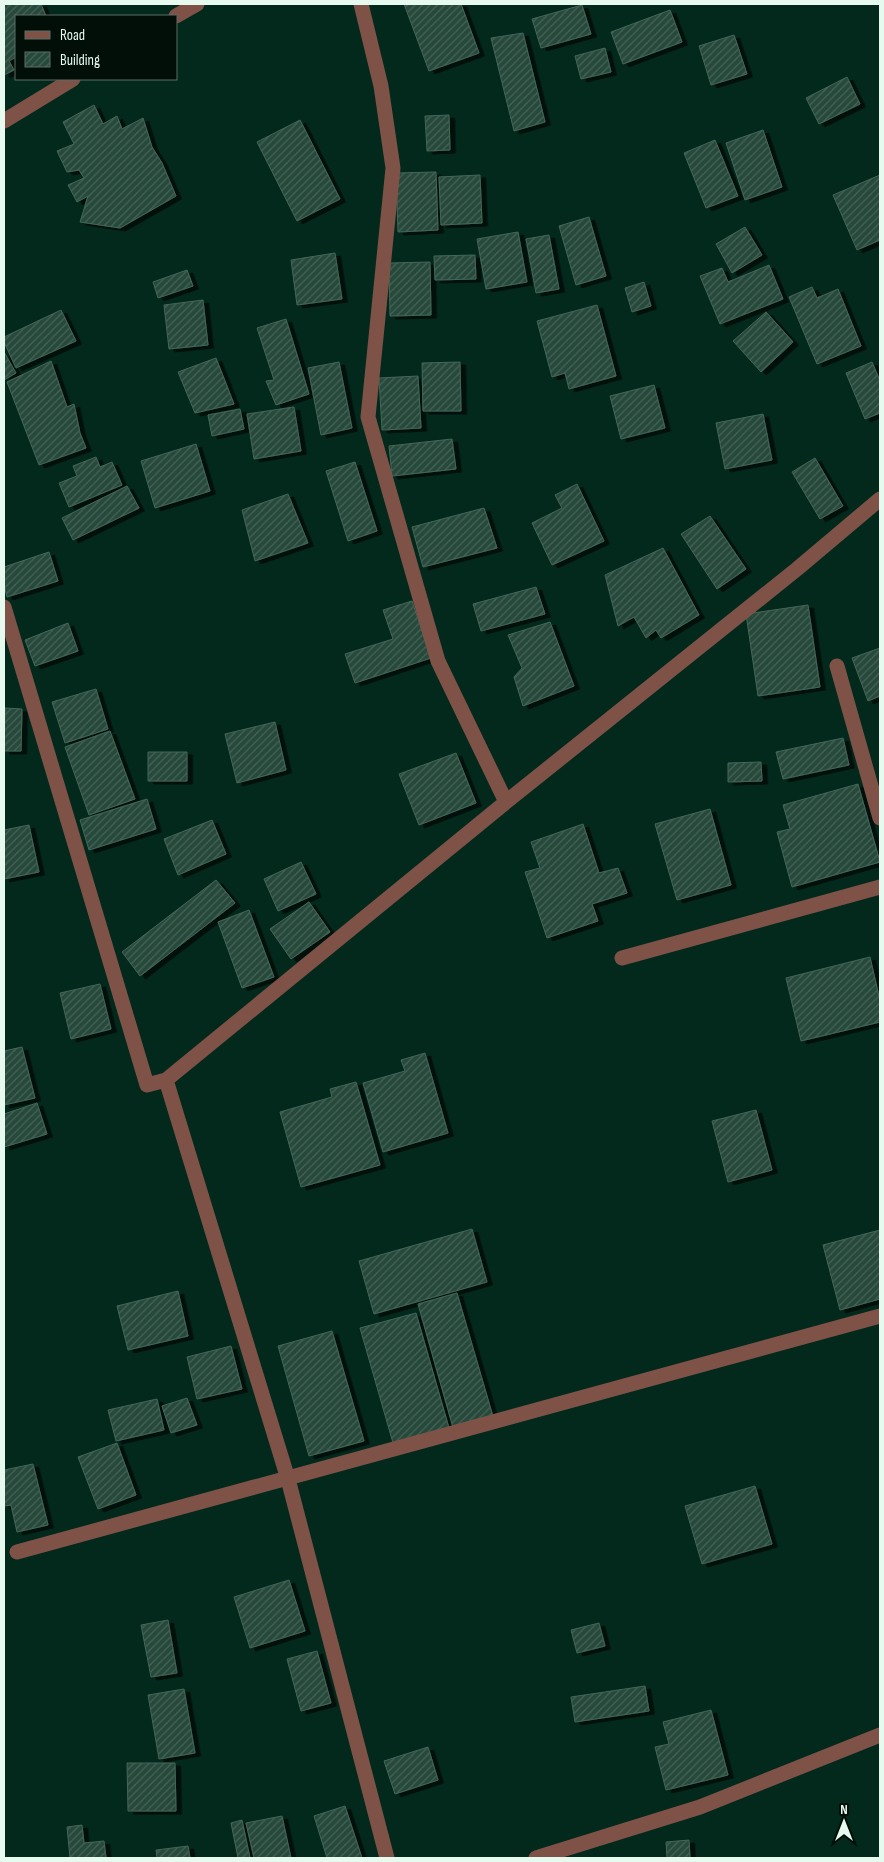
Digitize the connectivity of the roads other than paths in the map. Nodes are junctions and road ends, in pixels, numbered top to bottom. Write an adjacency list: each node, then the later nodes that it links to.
1 (197, 4): 3 (street)
2 (361, 4): 9 (street)
3 (178, 15)
4 (71, 80): 5 (street)
5 (4, 121)
6 (880, 499): 9 (street)
7 (4, 607): 13 (street)
8 (837, 666): 10 (street)
9 (506, 802): 13 (street)
10 (880, 818)
11 (880, 887): 12 (street)
12 (622, 958)
13 (166, 1080): 15 (street)
14 (880, 1316): 15 (street)
15 (288, 1479): 16 (street); 19 (street)
16 (17, 1552)
17 (880, 1735): 18 (street)
18 (556, 1855): 20 (street)
19 (386, 1858)
20 (536, 1858)

